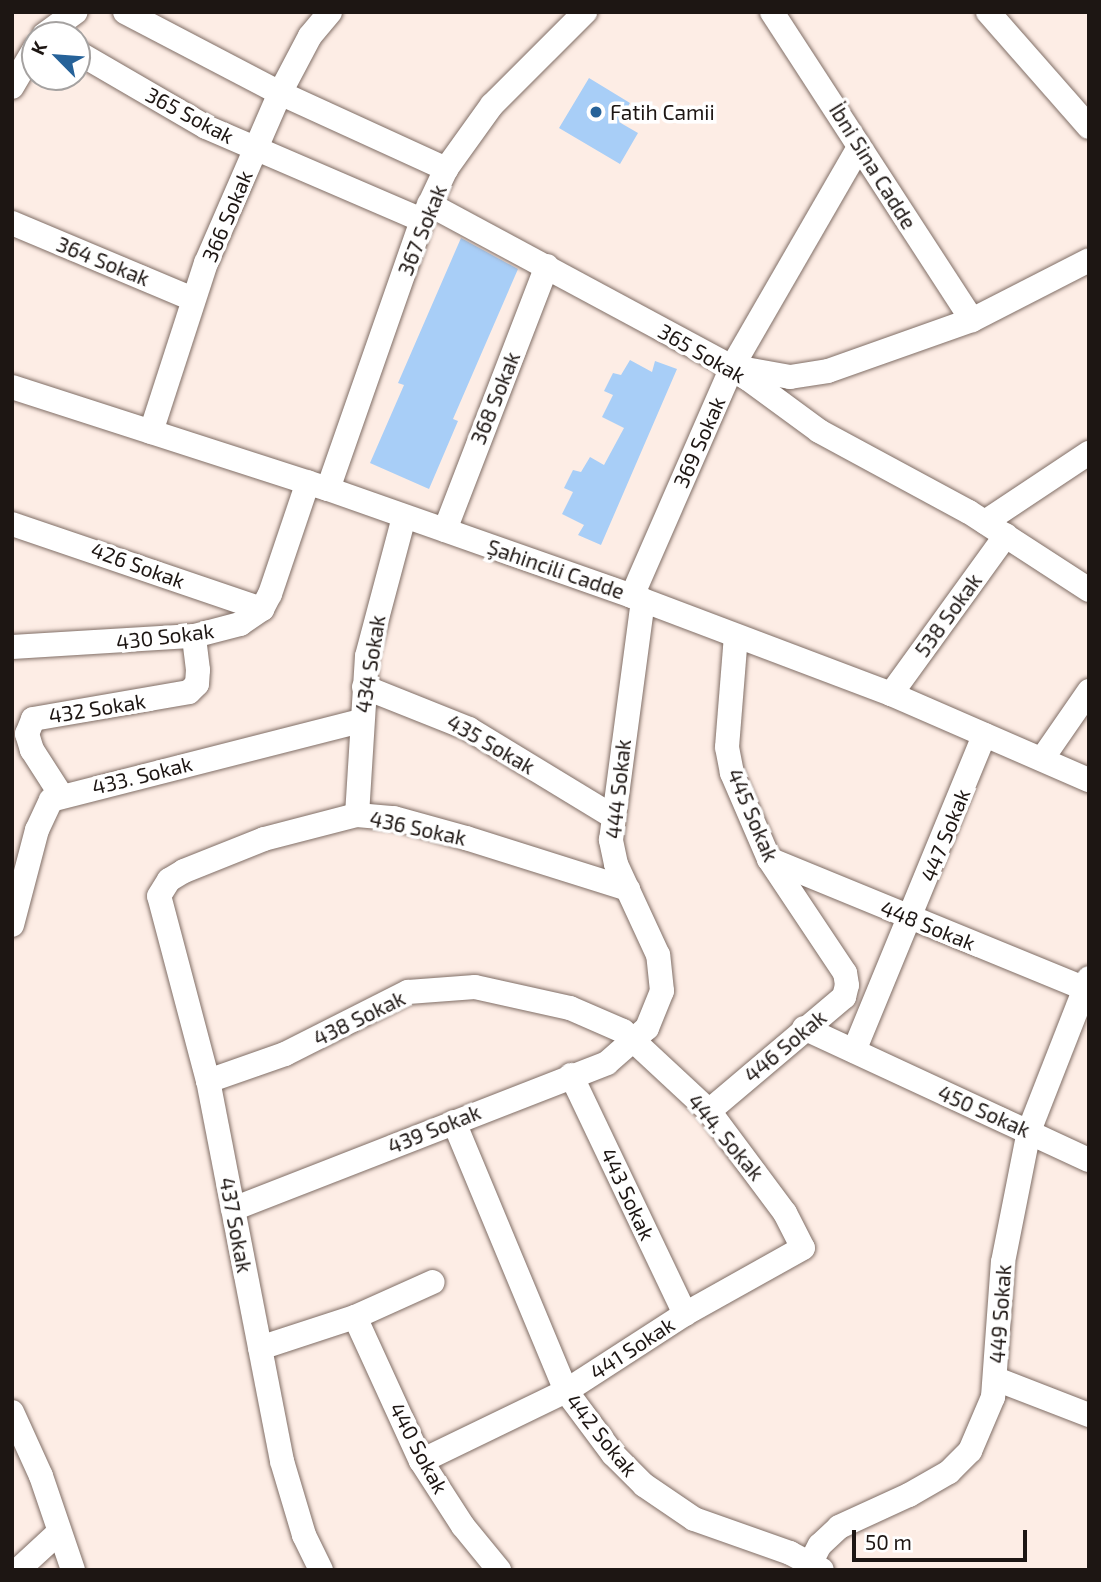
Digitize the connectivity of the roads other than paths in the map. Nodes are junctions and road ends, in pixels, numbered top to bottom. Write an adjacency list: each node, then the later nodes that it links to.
1 (125, 12): 7 (street)
2 (330, 12): 7 (street, 366 Sokak)
3 (585, 12): 11 (street, 367 Sokak)
4 (772, 12): 9 (street, İbni Sina Cadde)
5 (988, 12): 8 (street)
6 (91, 59): 10 (street, 365 Sokak)
7 (280, 93): 10 (street, 366 Sokak); 11 (street)
8 (1089, 127)
9 (859, 146): 17 (street, İbni Sina Cadde); 18 (street, 369 Sokak)
10 (256, 148): 12 (street, 365 Sokak); 16 (street, 366 Sokak)
11 (446, 169): 12 (street, 367 Sokak)
12 (426, 212): 15 (street, 365 Sokak); 22 (street, 367 Sokak)
13 (12, 223): 16 (street, 364 Sokak)
14 (1089, 260): 17 (street)
15 (547, 266): 18 (street, 365 Sokak); 26 (street, 368 Sokak)
16 (193, 299): 20 (street, 366 Sokak)
17 (971, 320): 18 (street)
18 (732, 367): 24 (street, 365 Sokak); 29 (street, 369 Sokak)
19 (12, 387): 20 (street, Şahincili Cadde)
20 (151, 432): 22 (street, Şahincili Cadde)
21 (1089, 453): 24 (street)
22 (318, 486): 23 (street, Şahincili Cadde); 30 (street)
23 (404, 517): 26 (street, Şahincili Cadde); 34 (street, 434 Sokak)
24 (977, 517): 27 (street, 365 Sokak)
25 (12, 524): 30 (street, 426 Sokak)
26 (445, 530): 29 (street, Şahincili Cadde)
27 (1006, 536): 28 (street, 365 Sokak); 36 (street, 538 Sokak)
28 (1089, 590)
29 (638, 598): 32 (street, Şahincili Cadde); 43 (street, 444 Sokak)
30 (262, 609): 31 (street, 430 Sokak)
31 (194, 636): 33 (street, 430 Sokak); 41 (street, 432 Sokak)
32 (736, 636): 36 (street, Şahincili Cadde); 44 (street, 445 Sokak)
33 (12, 648)
34 (364, 687): 37 (street, 434 Sokak); 43 (street, 435 Sokak)
35 (1089, 691): 39 (street)
36 (891, 694): 38 (street, Şahincili Cadde)
37 (361, 721): 41 (street, 433. Sokak); 42 (street, 434 Sokak)
38 (984, 735): 39 (street, Şahincili Cadde); 47 (street, 447 Sokak)
39 (1042, 759): 40 (street, Şahincili Cadde)
40 (1089, 780)
41 (61, 795): 48 (street)
42 (357, 815): 45 (street, 436 Sokak); 46 (street, 436 Sokak)
43 (612, 816): 46 (street, 444 Sokak)
44 (769, 859): 47 (street, 448 Sokak); 49 (street, 445 Sokak)
45 (169, 880): 55 (street, 437 Sokak)
46 (628, 889): 52 (street, 444 Sokak)
47 (912, 919): 50 (street, 448 Sokak); 53 (street, 447 Sokak)
48 (12, 925)
49 (845, 973): 51 (street, 446 Sokak)
50 (1087, 985): 58 (street, 449 Sokak)
51 (804, 1028): 53 (street, 450 Sokak); 56 (street, 446 Sokak)
52 (631, 1041): 54 (street, 439 Sokak); 55 (street, 438 Sokak); 56 (street, 444. Sokak)
53 (854, 1051): 58 (street, 450 Sokak)
54 (571, 1075): 57 (street, 439 Sokak); 63 (street, 443 Sokak)
55 (208, 1081): 60 (street, 437 Sokak)
56 (709, 1111): 61 (street, 444. Sokak)
57 (454, 1122): 60 (street, 439 Sokak); 67 (street, 442 Sokak)
58 (1029, 1131): 59 (street, 450 Sokak); 66 (street, 449 Sokak)
59 (1089, 1160)
60 (233, 1209): 65 (street, 437 Sokak)
61 (803, 1248): 63 (street, 441 Sokak)
62 (433, 1282): 64 (street)
63 (685, 1314): 67 (street, 441 Sokak)
64 (355, 1317): 65 (street); 71 (street, 440 Sokak)
65 (260, 1348): 76 (street, 437 Sokak)
66 (996, 1379): 69 (street); 73 (street, 449 Sokak)
67 (566, 1391): 71 (street, 441 Sokak); 73 (street, 442 Sokak)
68 (12, 1412): 70 (street)
69 (1089, 1415)
70 (17, 1438): 72 (street)
71 (421, 1461): 77 (street, 440 Sokak)
72 (57, 1534): 74 (street); 75 (street)
73 (813, 1567)
74 (18, 1570)
75 (73, 1570)
76 (321, 1570)
77 (499, 1570)

